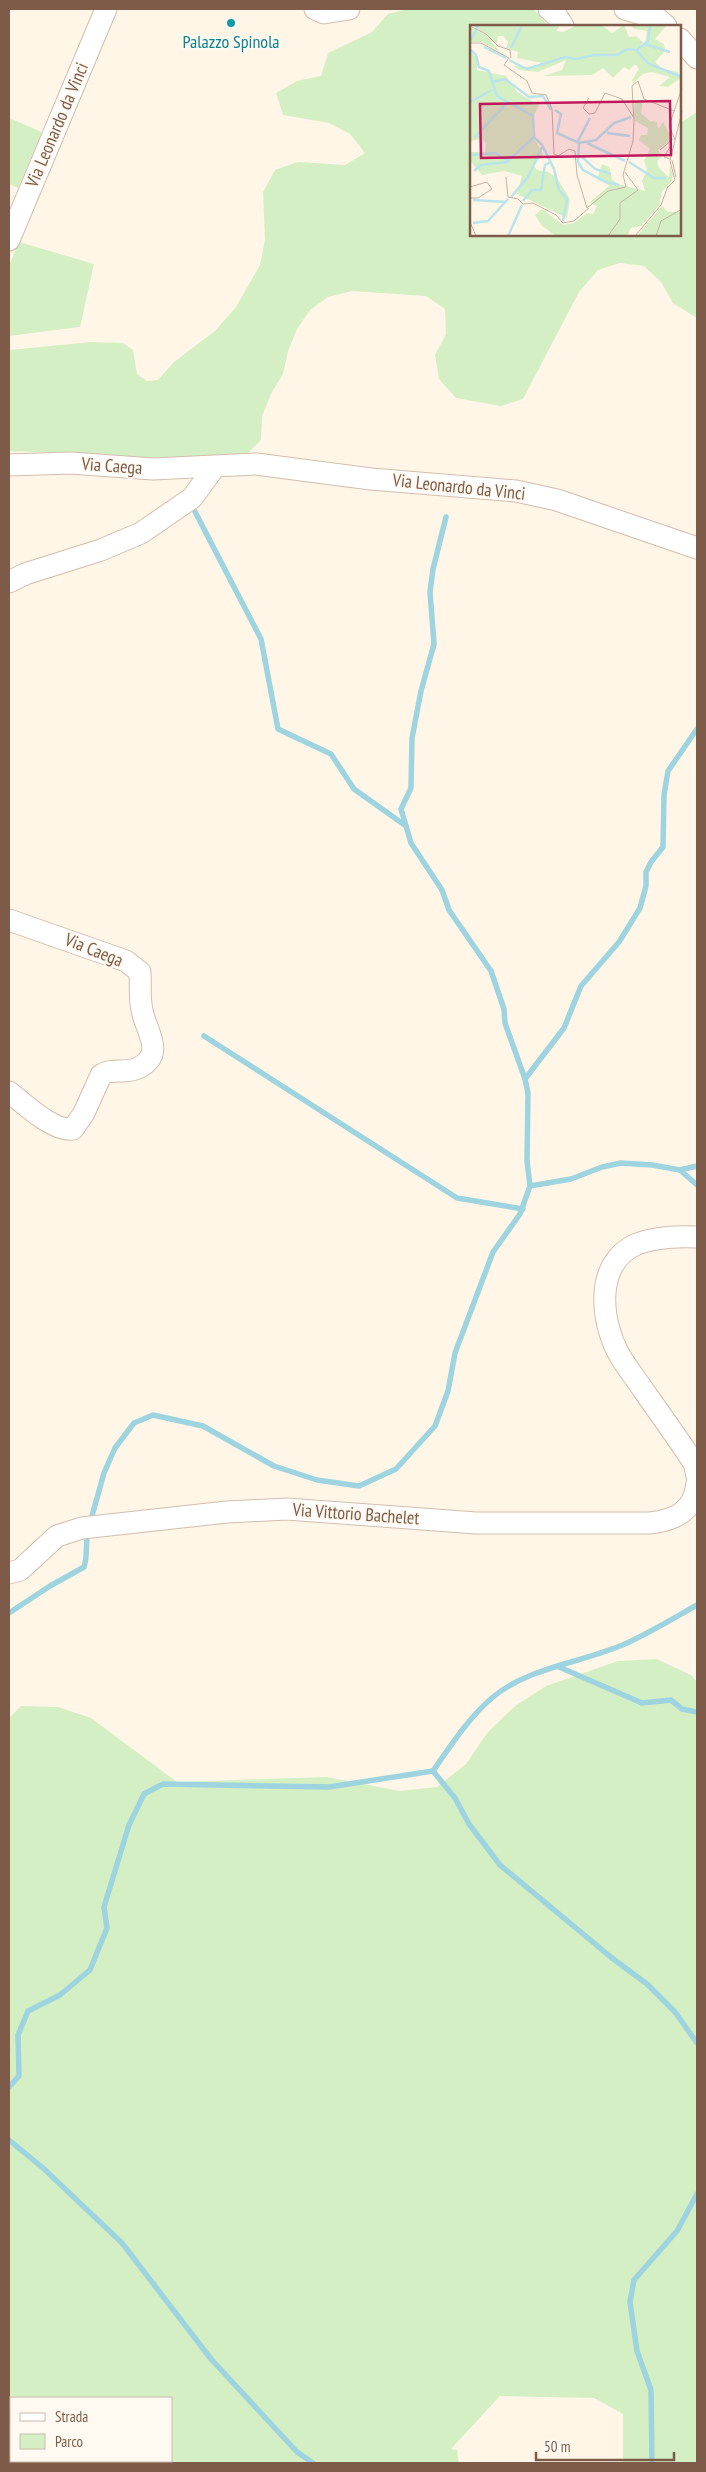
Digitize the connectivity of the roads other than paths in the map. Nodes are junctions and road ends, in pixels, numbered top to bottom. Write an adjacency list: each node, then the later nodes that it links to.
1 (106, 9): 10 (street, Via Leonardo da Vinci)
2 (349, 9): 5 (street)
3 (549, 9): 6 (street)
4 (625, 9): 7 (street)
5 (320, 11)
6 (562, 25)
7 (665, 25)
8 (681, 40): 9 (street)
9 (697, 58)
10 (9, 240)
11 (9, 465): 12 (street, Via Caega)
12 (214, 468): 13 (street, Via Leonardo da Vinci); 14 (street)
13 (697, 548)
14 (9, 582)
15 (9, 920): 16 (street, Via Caega)
16 (9, 1092)
17 (697, 1237): 18 (street)
18 (697, 1476)
19 (697, 1483): 20 (street, Via Vittorio Bachelet)
20 (9, 1573)

